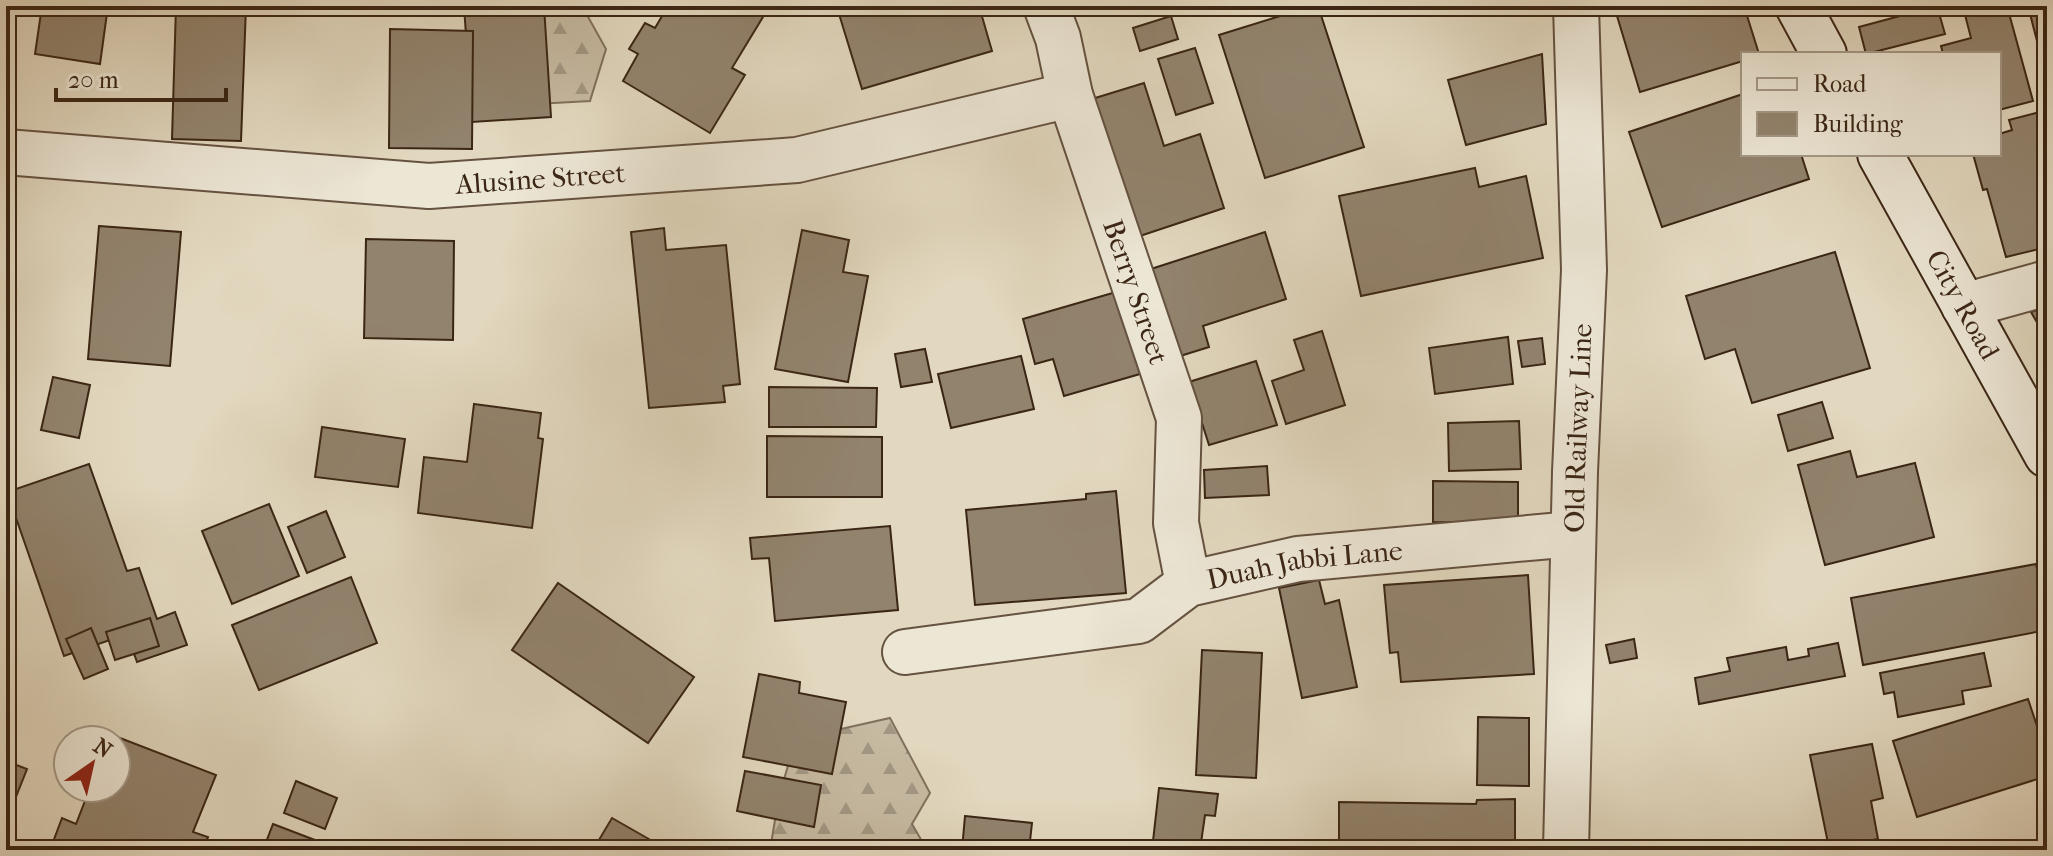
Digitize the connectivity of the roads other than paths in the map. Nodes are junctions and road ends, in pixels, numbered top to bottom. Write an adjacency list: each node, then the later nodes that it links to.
1 (1046, 6): 5 (street, Berry Street)
2 (1576, 6): 11 (street, Old Railway Line)
3 (1798, 6): 4 (street)
4 (1823, 52)
5 (1070, 95): 6 (street, Alusine Street); 12 (street, Berry Street)
6 (6, 152)
7 (1881, 156): 9 (street, City Road)
8 (2047, 283): 9 (street)
9 (1964, 306): 10 (street, City Road)
10 (2047, 455)
11 (1573, 534): 12 (street, Duah Jabbi Lane); 14 (street, Old Railway Line)
12 (1188, 584): 13 (street, Duah Jabbi Lane)
13 (905, 652)
14 (1566, 850)

